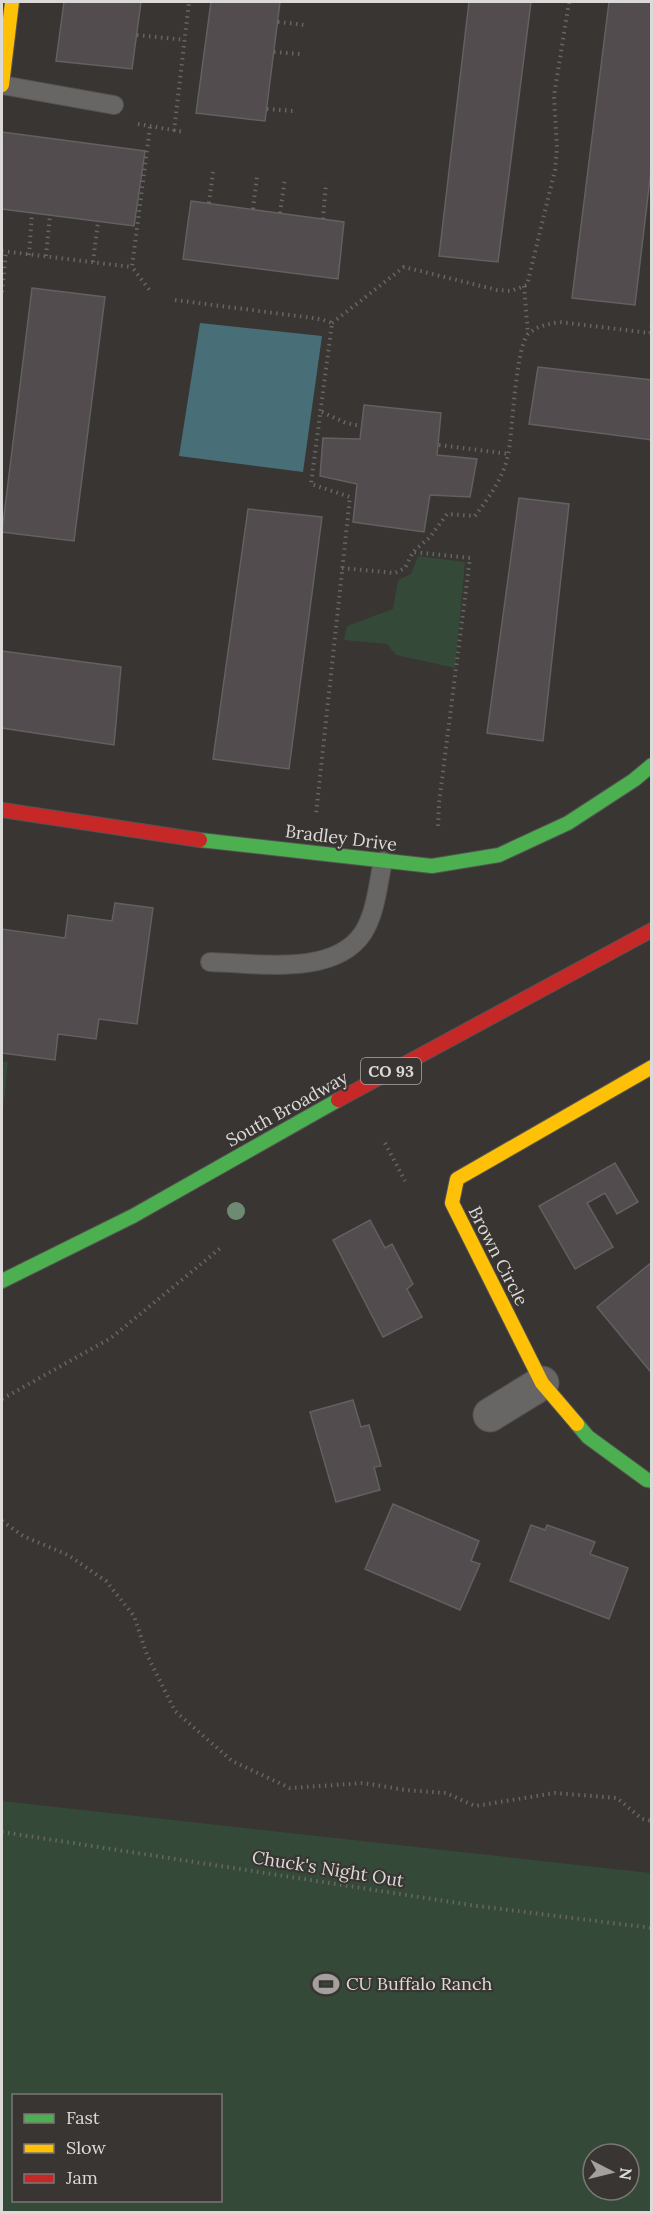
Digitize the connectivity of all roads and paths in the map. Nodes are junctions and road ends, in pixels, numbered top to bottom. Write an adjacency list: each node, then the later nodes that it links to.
1 (12, 2): 10 (main road)
2 (189, 2): 7 (path)
3 (569, 2): 34 (path)
4 (278, 22): 5 (path)
5 (305, 25)
6 (137, 35): 7 (path)
7 (185, 40): 16 (path)
8 (274, 52): 9 (path)
9 (301, 54)
10 (2, 85): 11 (lane)
11 (114, 105)
12 (267, 109): 13 (path)
13 (294, 111)
14 (138, 124): 15 (path)
15 (150, 127): 16 (path); 33 (path)
16 (174, 131): 17 (path)
17 (184, 132)
18 (213, 172): 22 (path)
19 (257, 177): 23 (path)
20 (285, 179): 25 (path)
21 (326, 183): 27 (path)
22 (209, 203)
23 (253, 209)
24 (32, 213): 30 (path)
25 (280, 213)
26 (50, 215): 31 (path)
27 (323, 219)
28 (98, 222): 32 (path)
29 (4, 252): 30 (path); 35 (path)
30 (28, 255): 31 (path)
31 (45, 257): 32 (path)
32 (93, 262): 33 (path)
33 (132, 267): 36 (path)
34 (524, 286): 38 (path); 40 (path)
35 (2, 292)
36 (151, 292)
37 (175, 300): 38 (path)
38 (332, 324): 41 (path)
39 (651, 325): 40 (path)
40 (528, 334): 44 (path)
41 (322, 412): 42 (path); 46 (path)
42 (362, 426)
43 (439, 445): 44 (path)
44 (508, 454): 45 (path)
45 (413, 552): 46 (path); 50 (path)
46 (342, 568): 49 (path)
47 (651, 765): 51 (main road, Bradley Drive)
48 (2, 810): 51 (main road, Bradley Drive)
49 (316, 814)
50 (438, 830)
51 (383, 861): 53 (lane)
52 (651, 930): 58 (main road, South Broadway / CO 93)
53 (210, 962)
54 (651, 1067): 59 (main road, Brown Circle)
55 (385, 1143): 56 (path)
56 (405, 1181)
57 (223, 1246): 60 (path)
58 (2, 1281)
59 (542, 1383): 61 (street); 62 (main road, Brown Circle)
60 (2, 1399)
61 (490, 1415)
62 (651, 1481)
63 (2, 1521): 64 (path)
64 (651, 1821)
65 (2, 1832): 66 (path, Chuck's Night Out)
66 (651, 1928)

